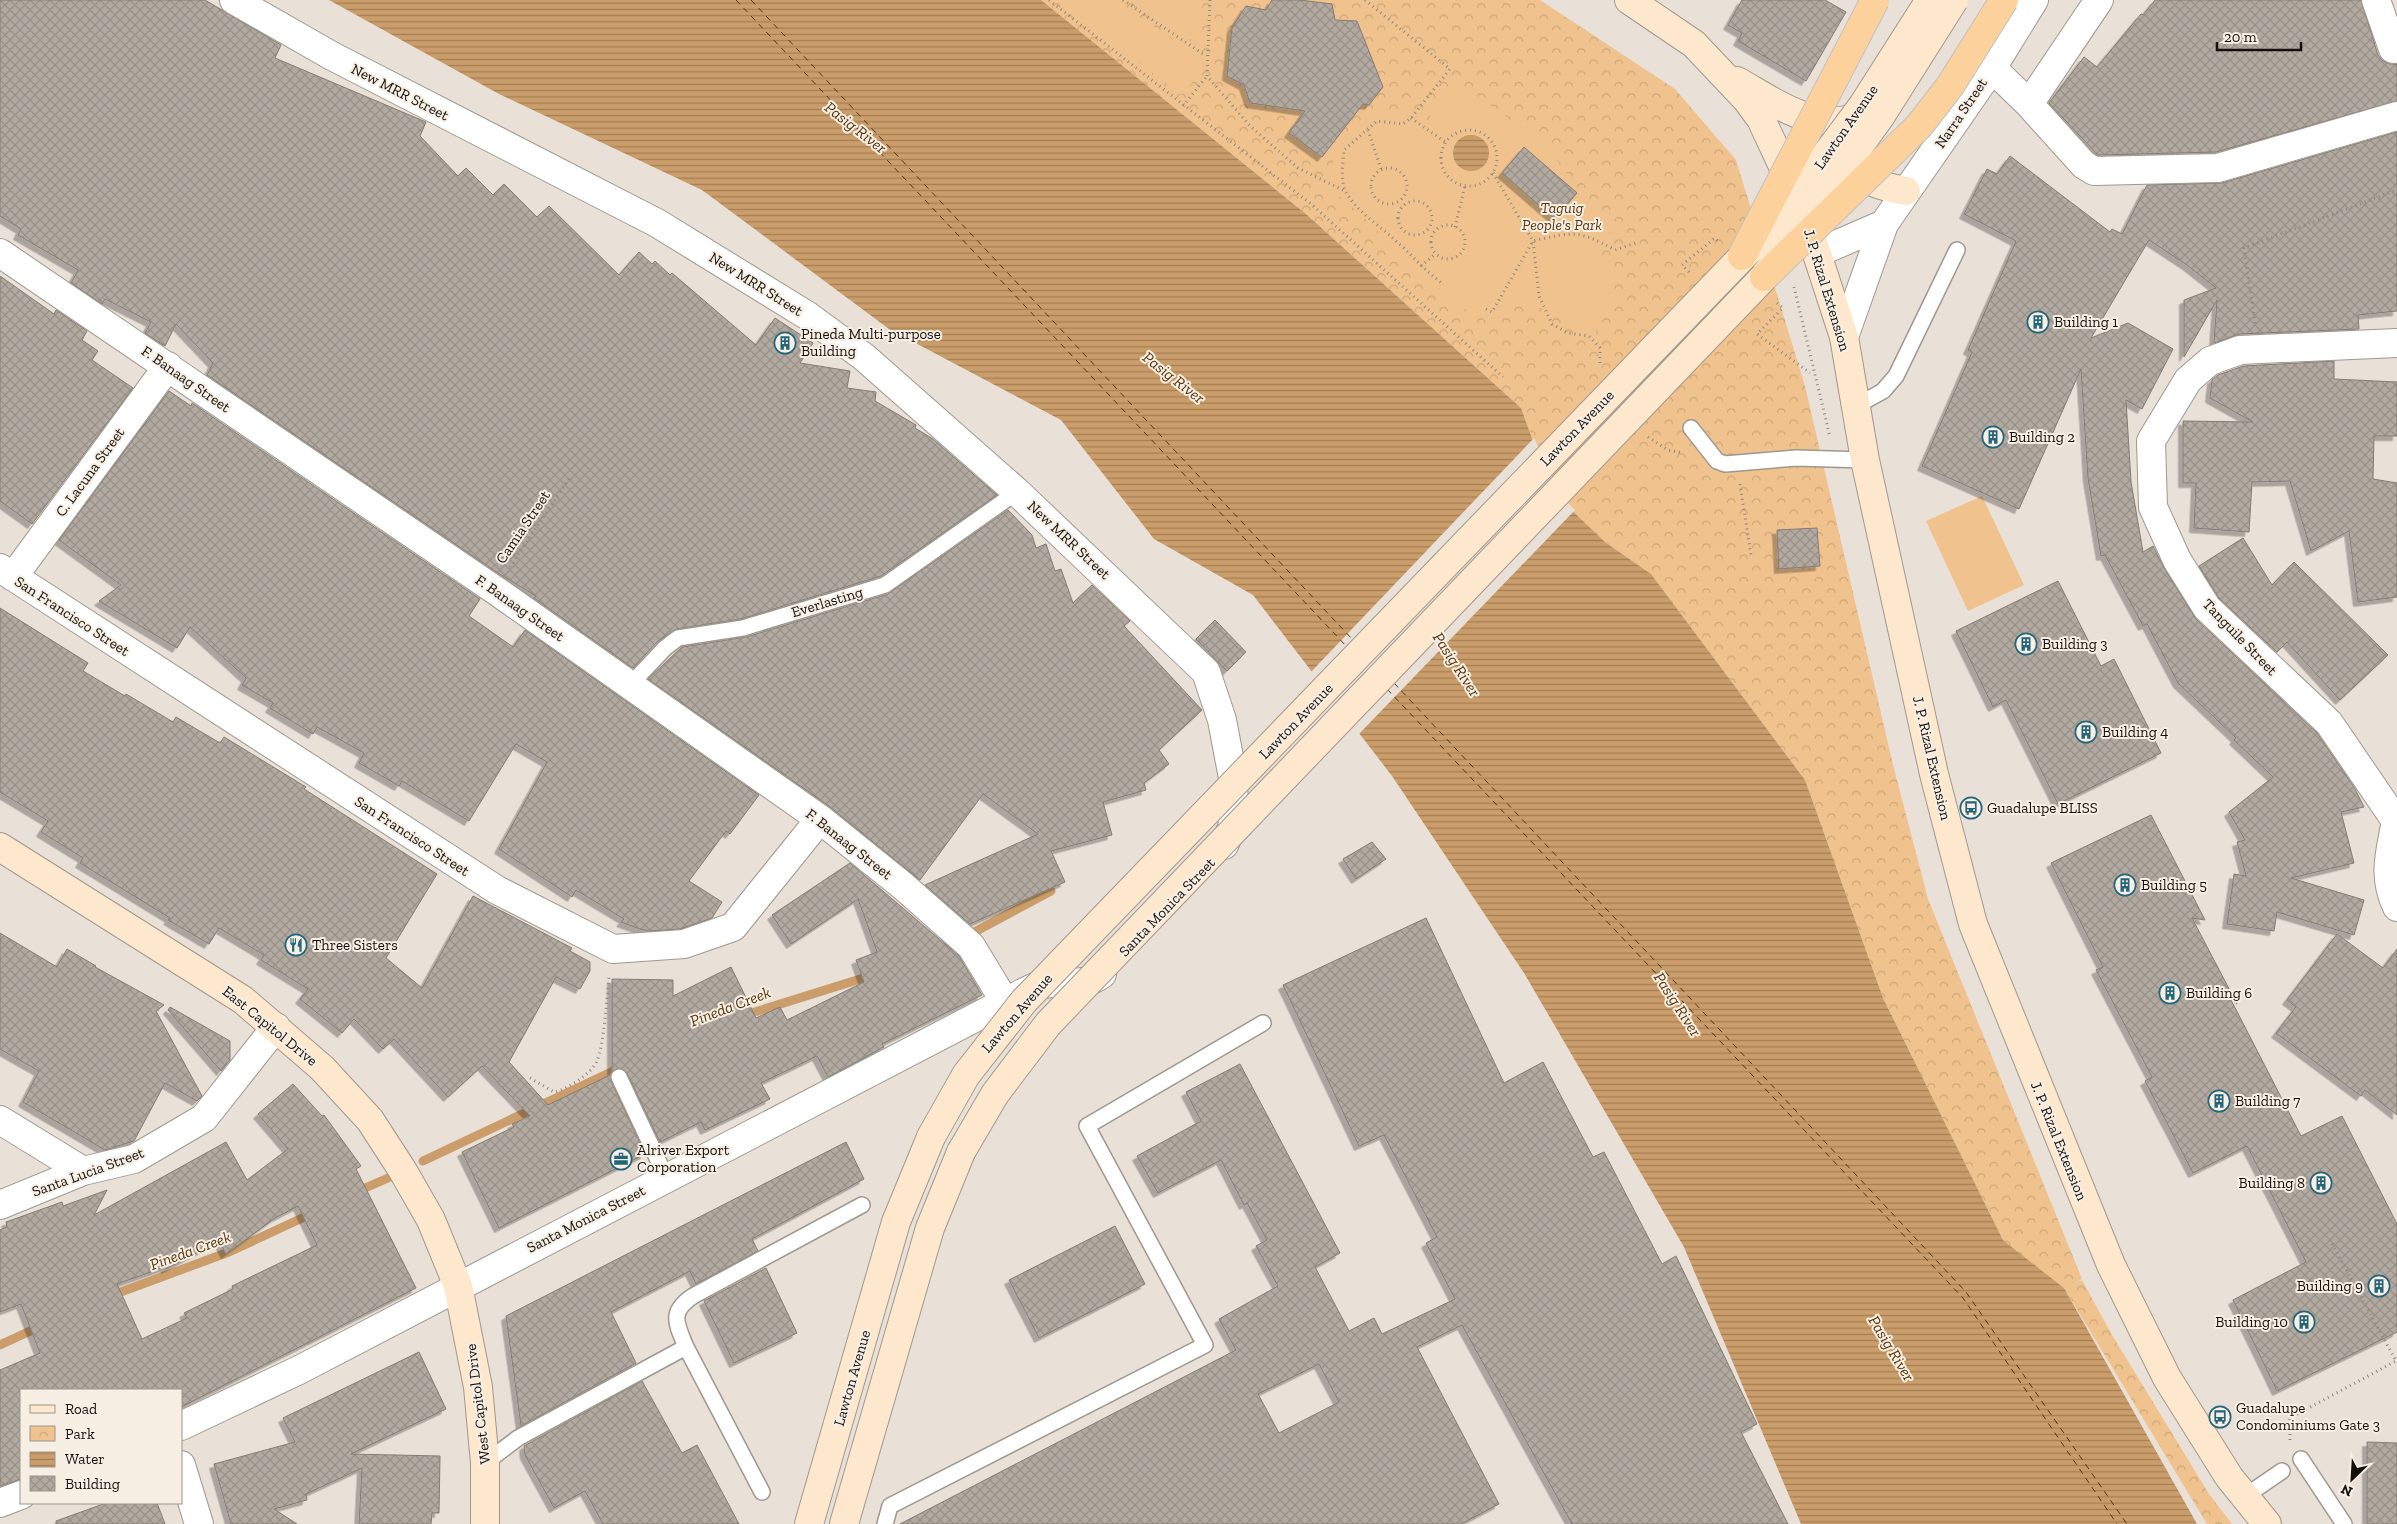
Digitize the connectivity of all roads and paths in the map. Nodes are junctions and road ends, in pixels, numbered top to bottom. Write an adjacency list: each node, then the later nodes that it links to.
1 (234, 0): 64 (street, New MRR Street)
2 (1049, 0): 21 (path)
3 (1124, 0): 16 (path)
4 (1210, 0): 16 (path)
5 (1365, 0): 24 (path)
6 (1629, 0): 18 (main road, J. P. Rizal Extension)
7 (1875, 0): 44 (main road, bridge)
8 (1930, 0): 44 (main road, Lawton Avenue, bridge)
9 (1941, 0): 22 (main road, Lawton Avenue)
10 (1954, 0): 50 (main road, Lawton Avenue, bridge)
11 (2004, 0): 50 (main road, bridge)
12 (2034, 0): 17 (street, Narra Street)
13 (2099, 0): 20 (street)
14 (2376, 0): 15 (street)
15 (2394, 49)
16 (1207, 56): 19 (path)
17 (1992, 68): 20 (street); 33 (street, Narra Street)
18 (1724, 74): 22 (main road); 36 (main road, J. P. Rizal Extension)
19 (1207, 76): 21 (path); 32 (path)
20 (2029, 104): 23 (street)
21 (1183, 106): 59 (path)
22 (1871, 111): 27 (main road, Lawton Avenue)
23 (2397, 116)
24 (1411, 118): 25 (path); 26 (path)
25 (1368, 129): 28 (path); 32 (path)
26 (1445, 142): 29 (path); 30 (path)
27 (1842, 151): 33 (main road); 36 (main road, Lawton Avenue)
28 (1381, 169): 34 (path); 34 (path)
29 (1493, 173): 30 (path); 41 (path)
30 (1465, 186): 39 (path)
31 (2397, 190): 56 (path)
32 (1346, 191): 48 (path)
33 (1906, 191): 37 (street, Narra Street)
34 (1400, 200): 35 (path)
35 (1404, 205): 38 (path); 38 (path)
36 (1801, 205): 46 (main road, J. P. Rizal Extension)
37 (1884, 224): 46 (street); 54 (street, Narra Street)
38 (1430, 226): 40 (path)
39 (1455, 227): 40 (path); 47 (path)
40 (1437, 229): 47 (path)
41 (1533, 241): 42 (path); 53 (path)
42 (1636, 243)
43 (1957, 250): 60 (lane)
44 (1733, 251): 49 (path); 103 (main road, Lawton Avenue, bridge)
45 (0, 252): 57 (street, F. Banaag Street)
46 (1817, 253): 54 (main road, J. P. Rizal Extension)
47 (1435, 254): 48 (path)
48 (1421, 266): 51 (path)
49 (1691, 274)
50 (1764, 277): 104 (main road, Lawton Avenue, bridge)
51 (1443, 284)
52 (1783, 308): 58 (path)
53 (1486, 309)
54 (1844, 337): 60 (main road, J. P. Rizal Extension)
55 (2397, 344): 56 (street, Tanguile Street)
56 (2259, 348): 71 (street, Tanguile Street)
57 (168, 366): 65 (street, C. Lacuna Street); 66 (street, F. Banaag Street)
58 (1810, 373)
59 (1503, 377)
60 (1856, 406): 62 (main road, J. P. Rizal Extension)
61 (1691, 428): 62 (lane)
62 (1865, 460): 99 (main road, J. P. Rizal Extension)
63 (570, 477): 66 (path, Camia Street)
64 (1017, 492): 67 (street, New MRR Street); 68 (lane, Everlasting)
65 (6, 573): 76 (street, San Francisco Street)
66 (494, 590): 68 (street, F. Banaag Street)
67 (1206, 672): 69 (street, Santa Monica Street)
68 (629, 686): 70 (street, F. Banaag Street)
69 (1232, 778): 73 (street, Santa Monica Street); 74 (street, Santa Monica Street)
70 (820, 820): 76 (street); 78 (street, F. Banaag Street)
71 (2397, 821): 75 (street)
72 (0, 847): 80 (main road, East Capitol Drive)
73 (1161, 853): 74 (street); 77 (street, Santa Monica Street)
74 (1192, 881): 77 (street, Santa Monica Street)
75 (2397, 907)
76 (613, 949): 82 (path)
77 (1044, 984): 78 (street, Santa Monica Street)
78 (1005, 1002): 85 (street, Santa Monica Street)
79 (1263, 1023): 105 (lane)
80 (276, 1027): 84 (street, Santa Lucia Street); 89 (main road, East Capitol Drive)
81 (619, 1077): 85 (lane)
82 (530, 1078)
83 (0, 1120): 84 (street)
84 (83, 1171): 86 (street, Santa Lucia Street)
85 (666, 1178): 89 (street, Santa Monica Street)
86 (0, 1205)
87 (862, 1205): 90 (lane)
88 (2331, 1242): 92 (path)
89 (458, 1286): 91 (street, Santa Monica Street); 94 (main road, West Capitol Drive)
90 (686, 1346): 94 (lane); 97 (lane)
91 (182, 1426)
92 (2290, 1444)
93 (2301, 1459): 107 (lane)
94 (485, 1463): 102 (main road, West Capitol Drive)
95 (182, 1468): 101 (street)
96 (2282, 1471): 99 (lane)
97 (762, 1492)
98 (20, 1495): 100 (street)
99 (2244, 1497): 106 (main road, J. P. Rizal Extension)
100 (0, 1503)
101 (199, 1524)
102 (485, 1524)
103 (809, 1524)
104 (844, 1524)
105 (885, 1524)
106 (2267, 1524)
107 (2344, 1524)

